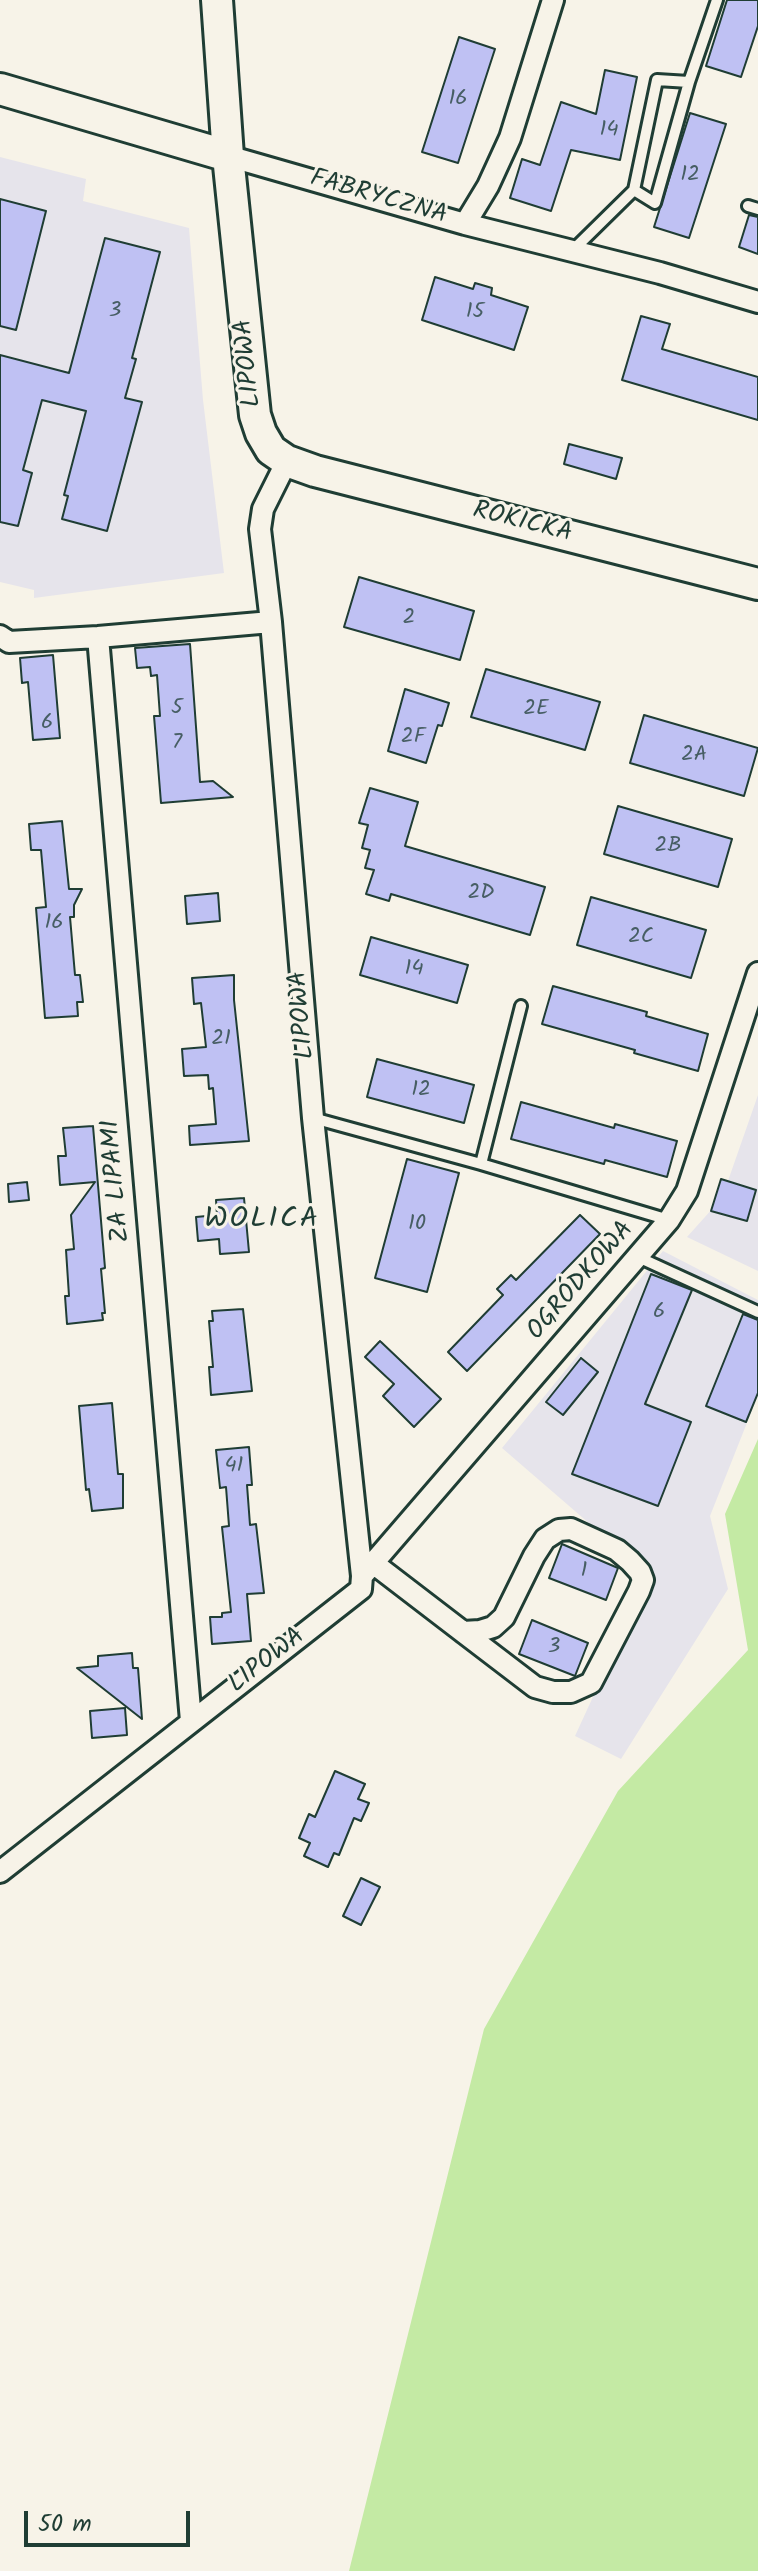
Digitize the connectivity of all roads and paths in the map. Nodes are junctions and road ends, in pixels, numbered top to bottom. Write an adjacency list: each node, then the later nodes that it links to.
1 (217, 0): 6 (main road, LIPOWA)
2 (553, 0): 8 (street)
3 (717, 0): 4 (lane)
4 (689, 82): 7 (lane); 7 (lane)
5 (0, 89): 6 (main road, FABRYCZNA)
6 (228, 156): 8 (street, FABRYCZNA); 11 (main road, LIPOWA)
7 (634, 190): 9 (lane)
8 (465, 224): 9 (street, FABRYCZNA)
9 (573, 251): 10 (street, FABRYCZNA)
10 (758, 302)
11 (287, 461): 12 (main road, ROKICKA); 13 (street, LIPOWA)
12 (758, 584)
13 (271, 622): 15 (street); 18 (street, LIPOWA)
14 (0, 636): 15 (street)
15 (98, 637): 25 (street, ZA LIPAMI)
16 (758, 973): 20 (street, OGRÓDKOWA)
17 (521, 1006): 19 (lane)
18 (313, 1118): 19 (lane); 23 (street, LIPOWA)
19 (481, 1164): 20 (lane)
20 (669, 1220): 21 (street, OGRÓDKOWA)
21 (638, 1257): 22 (lane); 23 (street, OGRÓDKOWA)
22 (758, 1312)
23 (368, 1570): 24 (street); 25 (street, LIPOWA)
24 (463, 1632): 24 (street)
25 (191, 1721): 26 (street, LIPOWA)
26 (0, 1872)

